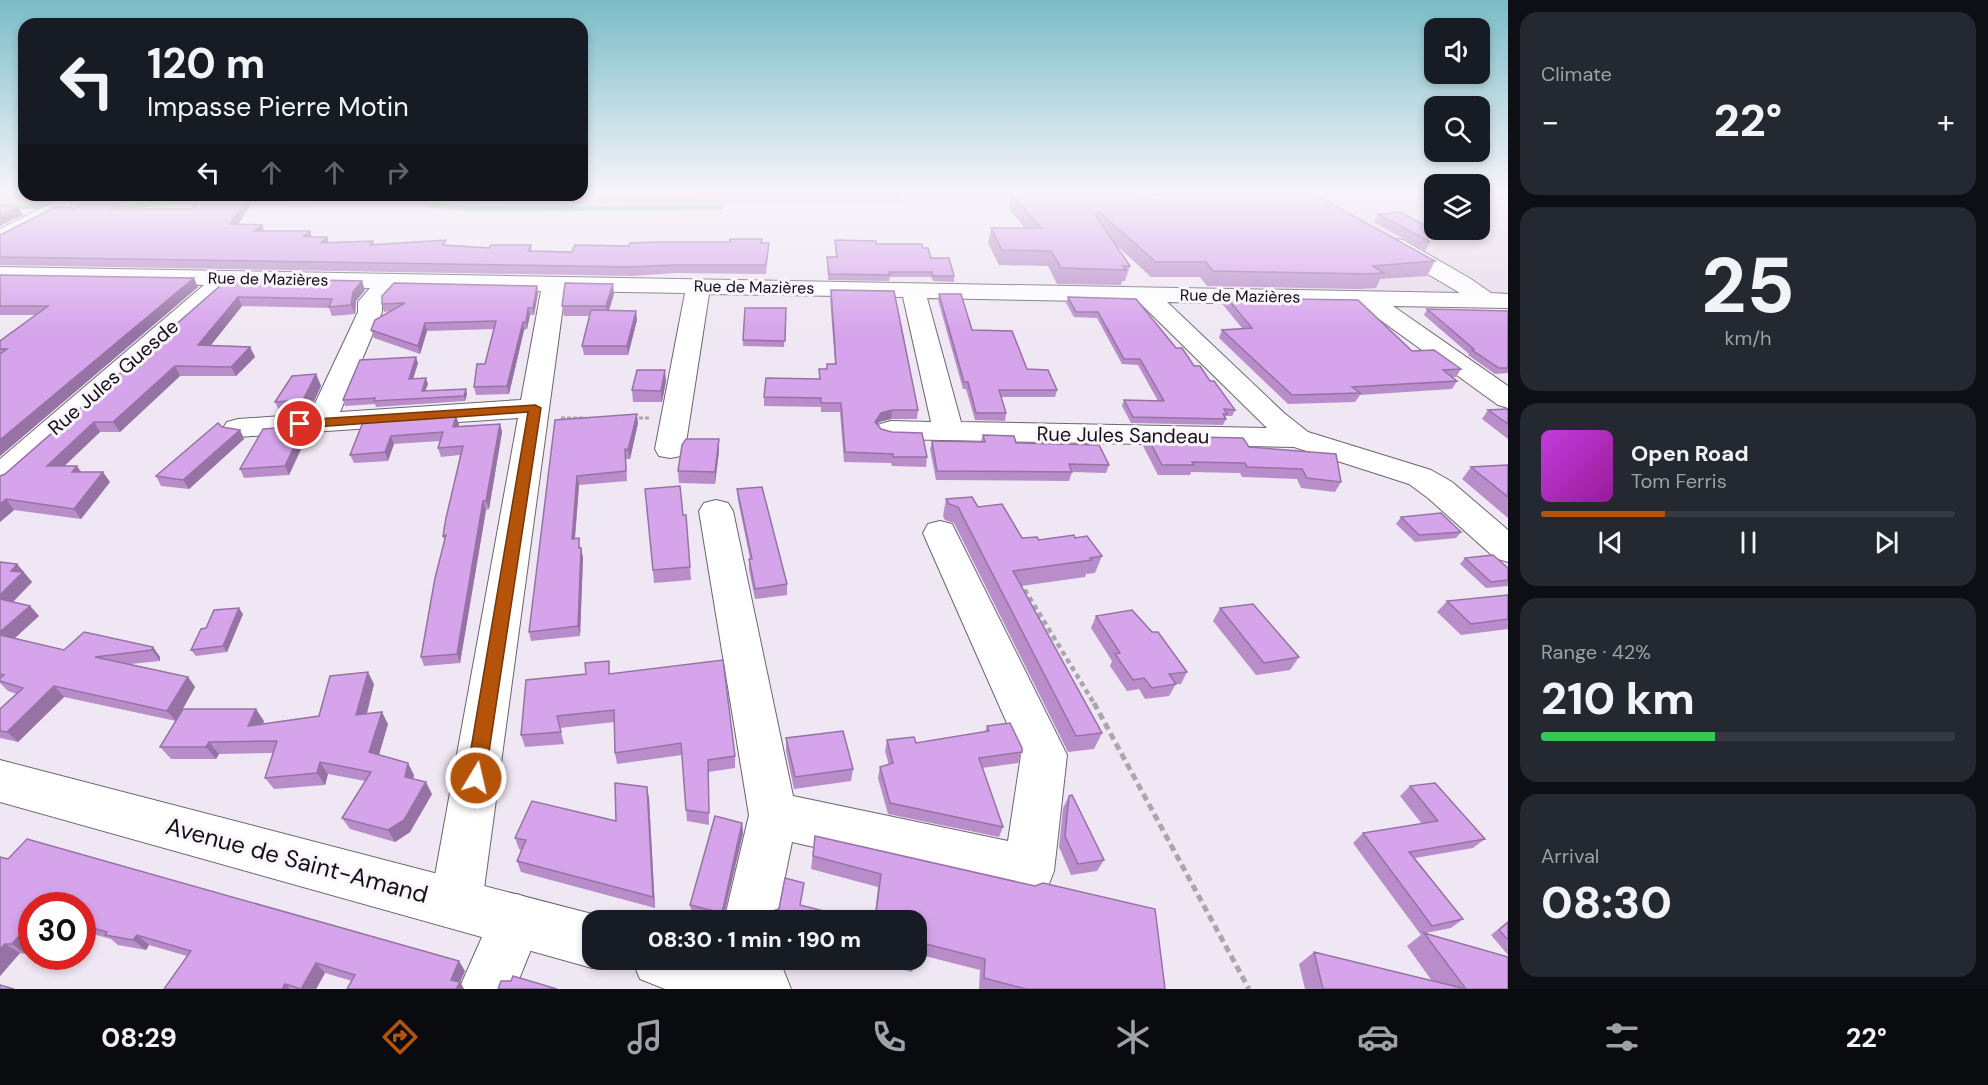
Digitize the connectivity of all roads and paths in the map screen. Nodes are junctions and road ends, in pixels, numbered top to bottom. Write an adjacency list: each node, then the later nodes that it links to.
1 (1385, 239): 10 (street)
2 (0, 274): 3 (street, Rue de Mazières)
3 (226, 278): 4 (street, Rue de Mazières); 22 (street, Rue Jules Guesde)
4 (389, 281): 5 (street, Rue de Mazières); 16 (street)
5 (554, 283): 6 (street, Rue de Mazières); 12 (street)
6 (698, 286): 7 (street, Rue de Mazières); 15 (street)
7 (913, 289): 8 (street, Rue de Mazières); 19 (street)
8 (1146, 295): 9 (street, Rue de Mazières); 20 (street)
9 (1366, 298): 10 (street, Rue de Mazières); 11 (street)
10 (1502, 301)
11 (1508, 399)
12 (534, 413): 13 (path); 16 (street); 29 (street)
13 (592, 418)
14 (628, 418): 15 (path)
15 (675, 418): 21 (street)
16 (321, 423): 17 (street)
17 (238, 428)
18 (891, 430): 19 (street, Rue Jules Sandeau)
19 (948, 430): 20 (street, Rue Jules Sandeau)
20 (1297, 438): 25 (street)
21 (670, 449)
22 (0, 476)
23 (716, 511): 28 (street)
24 (940, 533): 28 (street)
25 (1508, 549)
26 (1017, 578): 36 (path)
27 (0, 781): 29 (street, Avenue de Saint-Amand)
28 (773, 816): 30 (street)
29 (456, 903): 31 (street, Avenue de Saint-Amand)
30 (752, 910)
31 (517, 920): 32 (street, Avenue de Saint-Amand); 35 (street)
32 (582, 938)
33 (711, 970): 34 (street)
34 (747, 977)
35 (487, 989)
36 (1249, 989)

